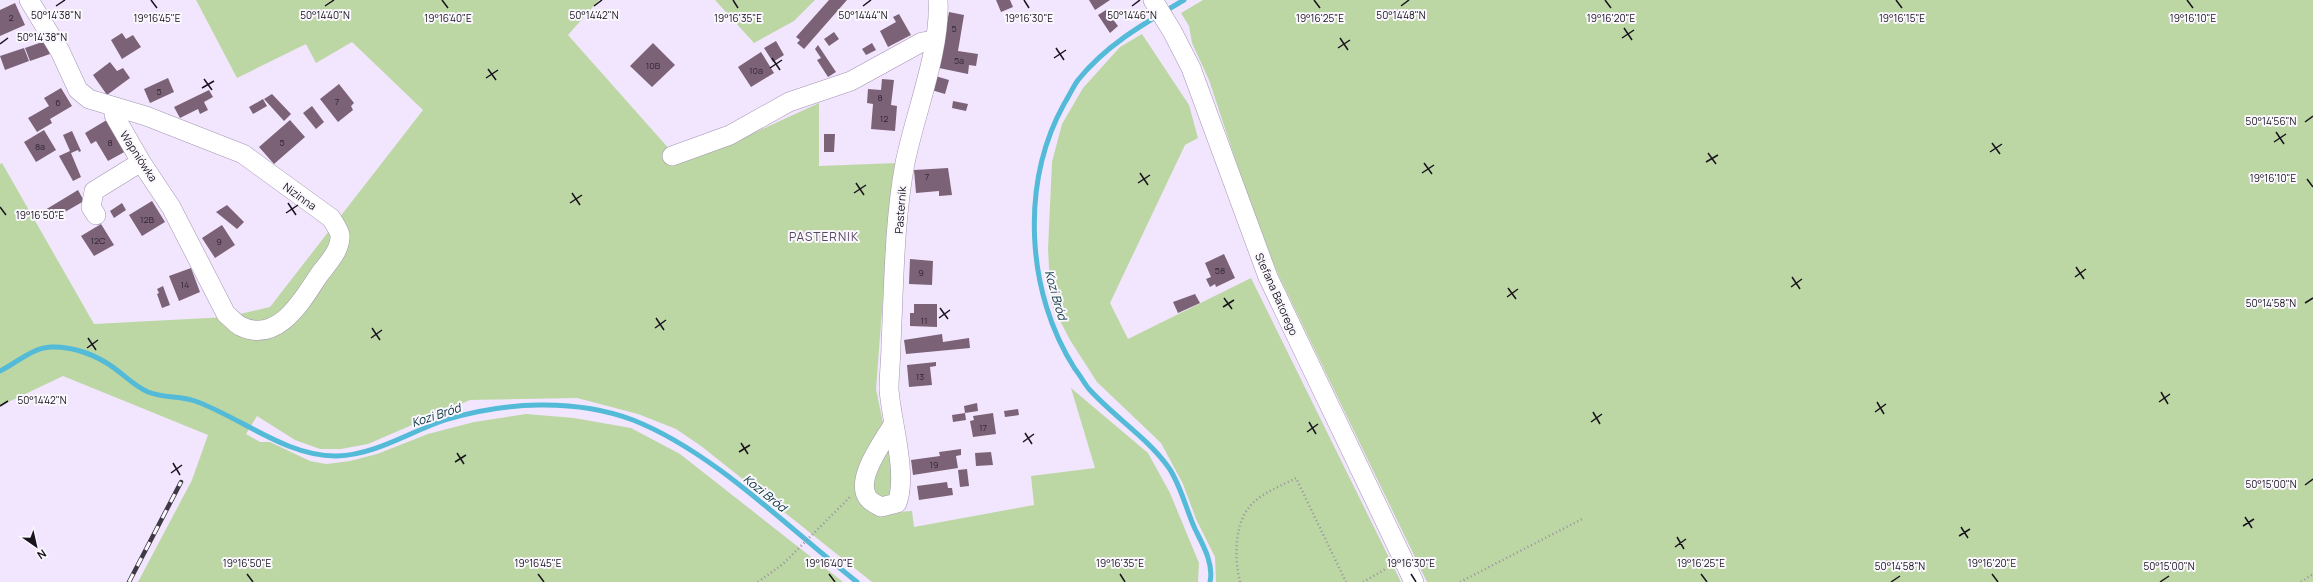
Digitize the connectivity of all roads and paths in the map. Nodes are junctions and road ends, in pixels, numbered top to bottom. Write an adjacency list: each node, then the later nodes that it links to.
1 (29, 0): 5 (street)
2 (938, 0): 4 (street, Pasternik)
3 (1153, 0): 13 (street, Stefana Batorego)
4 (934, 40): 6 (street); 10 (street, Pasternik)
5 (115, 108): 7 (street, Wapniówka); 9 (street, Nizinna)
6 (672, 156)
7 (141, 162): 8 (street); 9 (street, Wapniówka)
8 (96, 216)
9 (241, 326)
10 (894, 423): 11 (street); 11 (street, Pasternik)
11 (863, 484): 15 (path)
12 (1584, 518): 20 (path)
13 (1403, 559): 18 (path); 19 (street, Stefana Batorego)
14 (2313, 574): 21 (path)
15 (758, 582)
16 (1240, 582): 17 (path)
17 (1346, 582)
18 (1363, 582)
19 (1414, 582)
20 (1460, 582)
21 (2301, 582)

